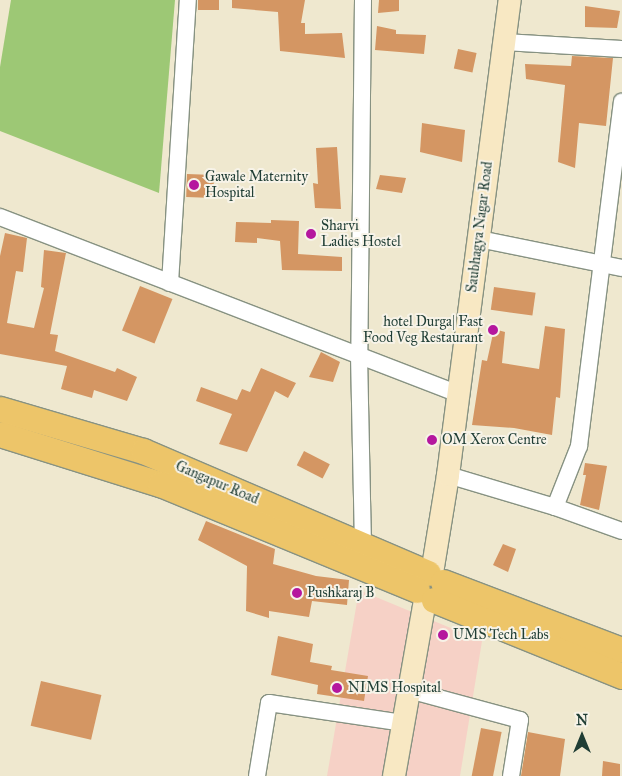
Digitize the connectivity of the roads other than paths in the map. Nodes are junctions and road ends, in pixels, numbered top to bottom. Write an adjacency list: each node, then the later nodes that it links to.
1 (188, 0): 12 (street)
2 (363, 0): 13 (street)
3 (510, 0): 4 (street, Saubhagya Nagar Road)
4 (504, 42): 5 (street); 9 (street, Saubhagya Nagar Road)
5 (622, 49)
6 (622, 102): 7 (street)
7 (619, 148): 10 (street)
8 (0, 217): 12 (street)
9 (479, 239): 10 (street); 14 (street, Saubhagya Nagar Road)
10 (603, 264): 11 (street); 18 (street)
11 (622, 268)
12 (170, 284): 13 (street)
13 (359, 355): 14 (street); 20 (street)
14 (459, 394): 17 (street, Saubhagya Nagar Road)
15 (0, 409): 20 (main road, Gangapur Road)
16 (0, 434): 21 (main road, Gangapur Road)
17 (448, 475): 18 (street); 21 (street, Saubhagya Nagar Road)
18 (556, 507): 19 (street)
19 (622, 531)
20 (363, 544): 21 (main road, Gangapur Road)
21 (430, 586): 22 (main road, Gangapur Road); 23 (main road, Gangapur Road); 24 (street, Saubhagya Nagar Road)
22 (622, 650)
23 (622, 676)
24 (409, 690): 25 (street, Saubhagya Nagar Road); 28 (street)
25 (403, 723): 26 (street); 27 (street, Saubhagya Nagar Road)
26 (257, 776)
27 (394, 776)
28 (511, 776)

